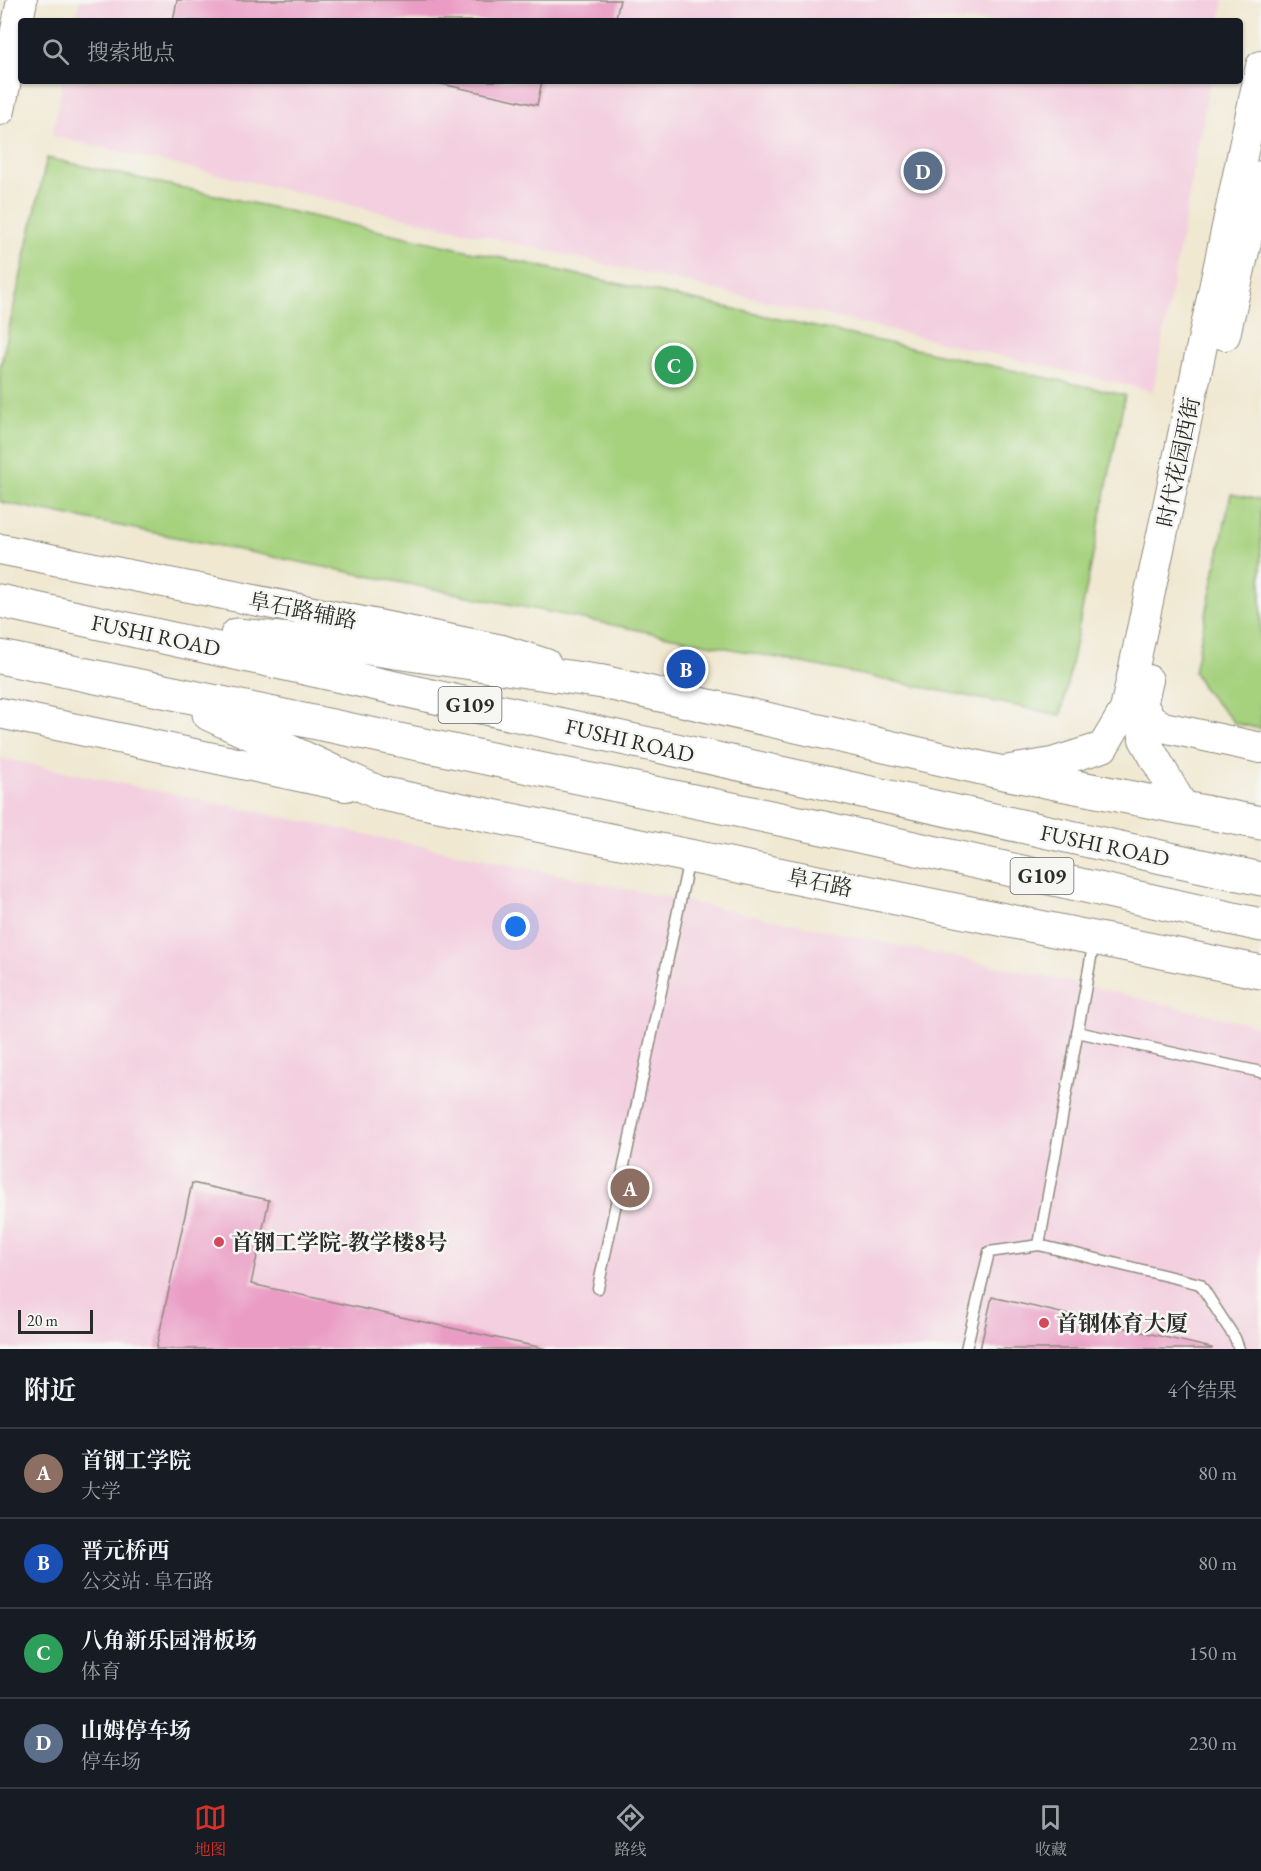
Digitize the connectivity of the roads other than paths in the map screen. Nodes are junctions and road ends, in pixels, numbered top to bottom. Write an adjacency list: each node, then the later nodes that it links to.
1 (22, 0): 2 (street)
2 (18, 18)
3 (18, 20): 5 (street)
4 (1261, 66): 16 (street, 时代花园西街)
5 (0, 110)
6 (1261, 176): 13 (street, 时代花园西街)
7 (0, 549): 11 (street, 阜石路辅路)
8 (0, 601): 9 (main road, FUSHI ROAD / G109)
9 (106, 624): 11 (main road); 21 (main road, FUSHI ROAD / G109)
10 (0, 657): 12 (main road, FUSHI ROAD / G109)
11 (603, 682): 16 (main road)
12 (158, 690): 17 (main road, 阜石路); 22 (main road, FUSHI ROAD / G109)
13 (1142, 705): 15 (street); 18 (street, 时代花园西街)
14 (0, 713): 17 (street)
15 (1261, 748)
16 (999, 772): 18 (main road)
17 (379, 793): 20 (main road, 阜石路)
18 (1183, 807): 19 (main road)
19 (1261, 823)
20 (690, 856): 23 (main road, 阜石路); 28 (lane)
21 (1261, 879)
22 (1261, 925)
23 (1094, 938): 24 (main road, 阜石路); 25 (lane)
24 (1261, 972)
25 (1077, 1032): 26 (lane); 27 (lane)
26 (1261, 1072)
27 (1039, 1245): 29 (lane); 30 (lane)
28 (598, 1288)
29 (966, 1349)
30 (1239, 1349)

